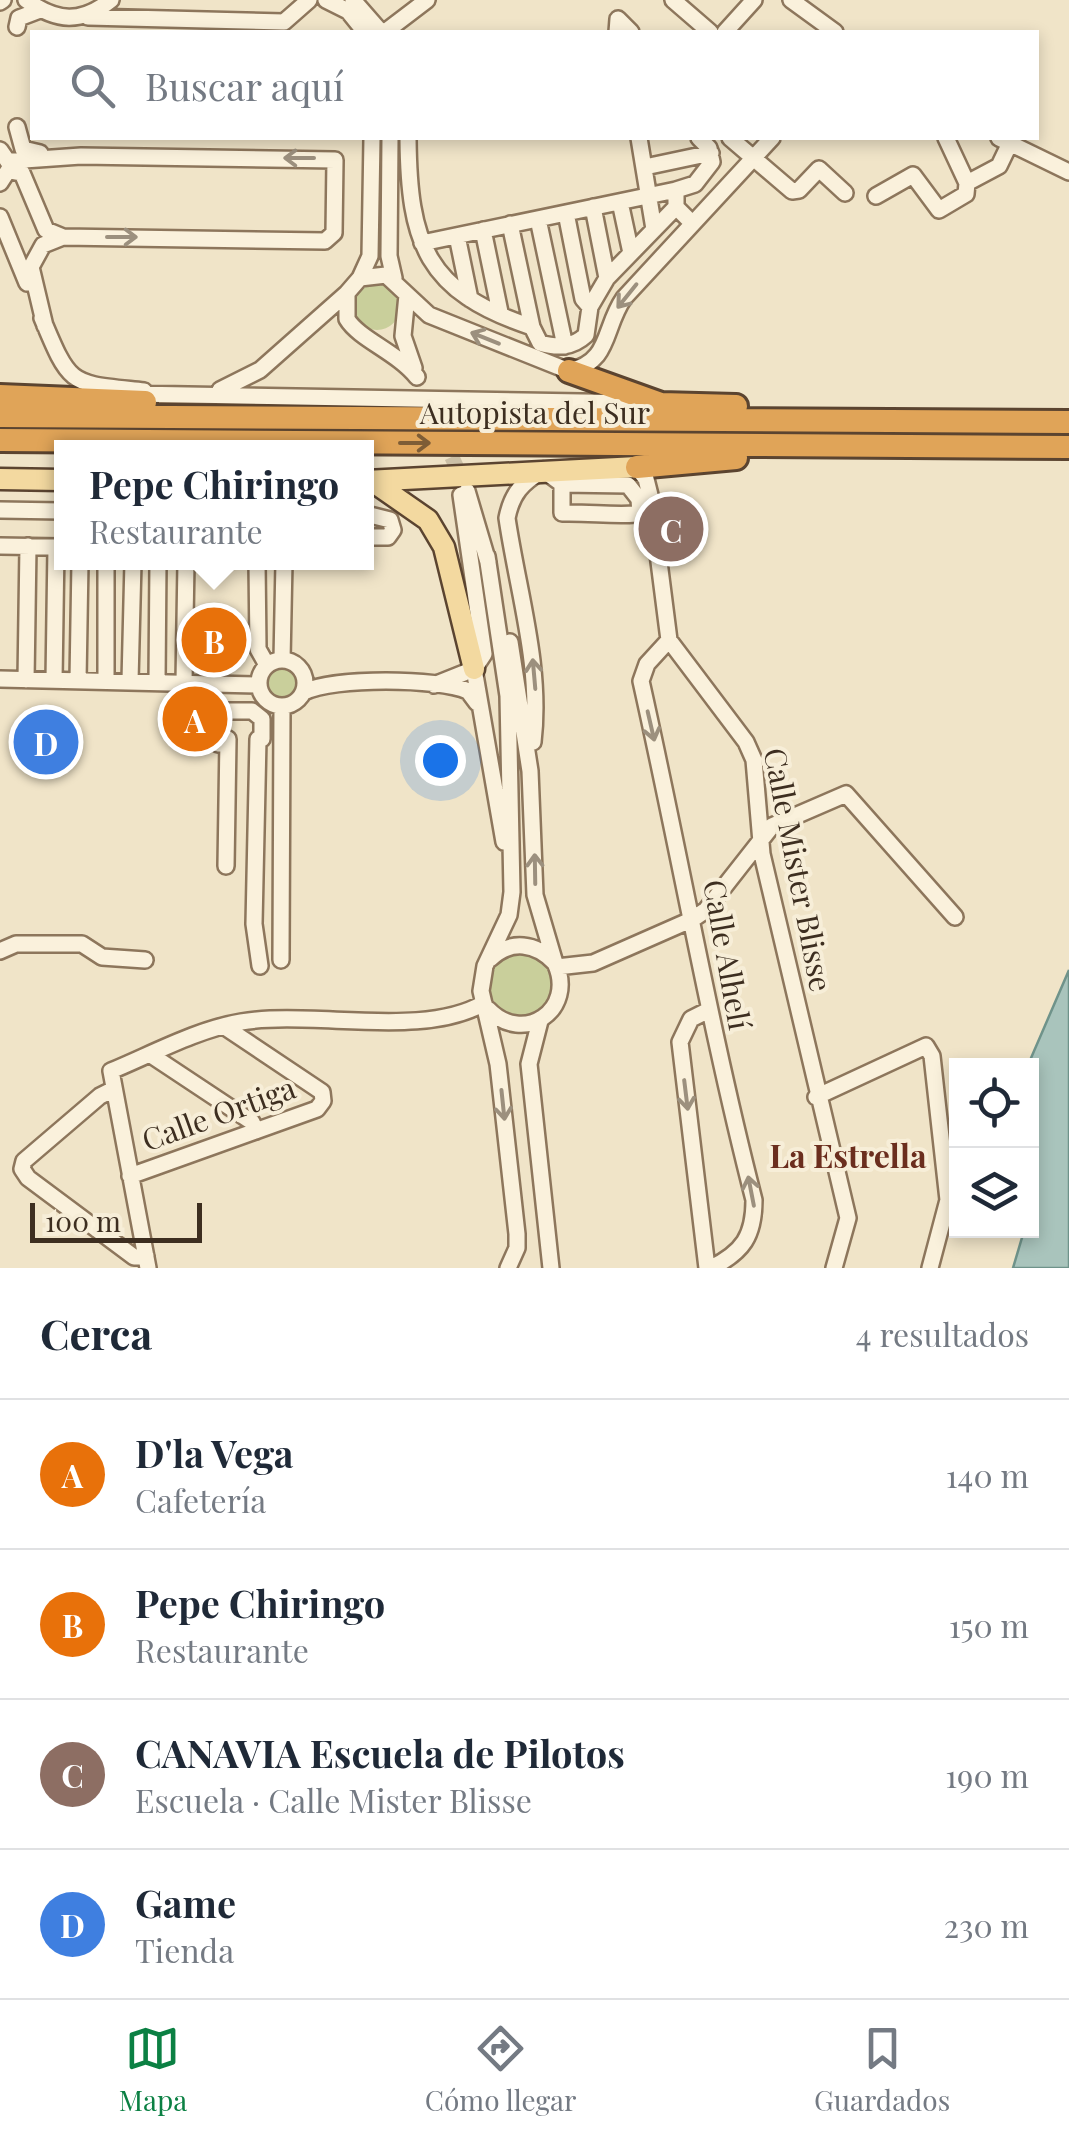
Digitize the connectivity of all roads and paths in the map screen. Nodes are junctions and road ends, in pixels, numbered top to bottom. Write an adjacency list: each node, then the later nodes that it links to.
1 (101, 0): 11 (street)
2 (110, 0): 12 (street)
3 (308, 0): 12 (street)
4 (326, 0): 14 (street)
5 (352, 0): 15 (street)
6 (408, 0): 15 (street)
7 (427, 0): 15 (street)
8 (673, 0): 18 (street)
9 (754, 0): 19 (street)
10 (792, 0): 20 (street)
11 (35, 3): 12 (street); 13 (street)
12 (88, 17)
13 (17, 28)
14 (362, 30)
15 (390, 30)
16 (617, 30): 17 (street)
17 (629, 30)
18 (708, 30)
19 (727, 30)
20 (832, 30)
21 (372, 140): 57 (street)
22 (390, 140): 58 (street)
23 (408, 140): 55 (street)
24 (640, 140): 35 (street)
25 (701, 140): 30 (street)
26 (732, 140): 33 (street)
27 (770, 140): 33 (street)
28 (947, 140): 37 (street)
29 (1005, 140): 36 (street); 37 (street)
30 (711, 153): 35 (street); 38 (street)
31 (51, 156): 32 (street); 34 (street); 54 (street, one-way to 31)
32 (32, 158): 34 (street); 40 (street)
33 (751, 158): 39 (street); 49 (street)
34 (6, 164): 40 (street)
35 (645, 166): 41 (street)
36 (1069, 172)
37 (967, 183): 42 (street)
38 (676, 190): 41 (street); 44 (street)
39 (844, 193)
40 (31, 194): 54 (street)
41 (650, 195): 43 (street); 51 (street)
42 (876, 196)
43 (620, 202): 45 (street); 56 (street)
44 (676, 207): 49 (street); 51 (street)
45 (592, 208): 46 (street); 59 (street)
46 (566, 213): 48 (street); 63 (street)
47 (0, 217): 65 (street)
48 (538, 218): 50 (street); 67 (street)
49 (692, 223): 68 (street, one-way to 68)
50 (510, 224): 52 (street); 66 (street)
51 (654, 229): 56 (street)
52 (483, 230): 53 (street); 64 (street)
53 (456, 236): 55 (street); 62 (street)
54 (63, 238): 65 (street)
55 (422, 243): 62 (street)
56 (630, 253): 59 (street)
57 (360, 278): 58 (street); 60 (street)
58 (394, 278): 61 (street)
59 (607, 278): 63 (street)
60 (347, 293): 61 (street); 70 (street)
61 (407, 294): 68 (street, one-way to 61)
62 (470, 299): 64 (street)
63 (590, 308): 67 (street)
64 (500, 312): 66 (street)
65 (45, 326): 69 (street)
66 (532, 327): 67 (street)
67 (565, 346)
68 (569, 371): 72 (highway)
69 (162, 394): 70 (street); 71 (street)
70 (209, 394): 72 (street)
71 (0, 396): 74 (highway)
72 (662, 404): 75 (highway)
73 (0, 416): 74 (highway, Autopista del Sur)
74 (353, 418): 75 (highway, Autopista del Sur)
75 (1069, 420)
76 (0, 440): 77 (highway, Autopista del Sur)
77 (54, 441)
78 (374, 444): 79 (highway, Autopista del Sur, one-way to 79)
79 (1069, 450): 81 (highway)
80 (637, 466): 81 (highway); 82 (main road); 89 (street, Calle Mister Blisse)
81 (670, 467): 89 (street)
82 (543, 470): 85 (main road); 87 (street); 123 (street, one-way to 82)
83 (0, 479): 84 (main road)
84 (54, 480)
85 (374, 481)
86 (374, 484): 109 (main road)
87 (562, 484): 88 (street); 92 (street)
88 (584, 484): 89 (street); 92 (street)
89 (648, 508): 92 (street); 107 (street, Calle Mister Blisse)
90 (0, 510): 91 (street)
91 (54, 511)
92 (584, 512)
93 (374, 516): 94 (street)
94 (374, 537)
95 (0, 546): 96 (street)
96 (28, 546): 97 (street); 111 (street)
97 (54, 547)
98 (486, 556): 109 (street); 123 (street); 125 (street)
99 (57, 570): 112 (street)
100 (80, 570): 113 (street)
101 (106, 570): 114 (street)
102 (132, 570): 115 (street)
103 (158, 570): 116 (street)
104 (186, 570): 117 (street)
105 (256, 570): 108 (street)
106 (283, 570): 108 (street)
107 (669, 640): 124 (street, Calle Mister Blisse); 128 (street, Calle Alhelí, one-way to 128)
108 (275, 662): 118 (street); 119 (street)
109 (474, 668): 120 (street); 122 (street)
110 (0, 679): 111 (street)
111 (26, 680): 112 (street)
112 (54, 680): 113 (street)
113 (78, 680): 114 (street)
114 (106, 681): 115 (street)
115 (130, 681): 116 (street)
116 (157, 681): 117 (street)
117 (184, 682): 119 (street)
118 (304, 683): 120 (street); 121 (street)
119 (259, 685): 121 (street)
120 (434, 685): 122 (street)
121 (282, 707): 131 (street)
122 (479, 707): 125 (street)
123 (530, 771): 133 (street, one-way to 123)
124 (762, 837): 127 (street); 128 (street); 143 (street, Calle Mister Blisse)
125 (510, 865): 135 (street)
126 (226, 866): 134 (street)
127 (955, 916)
128 (693, 919): 132 (street); 138 (street, Calle Alhelí)
129 (0, 951): 130 (street)
130 (145, 960)
131 (281, 960)
132 (593, 963): 133 (street); 136 (street)
133 (556, 965): 135 (street); 136 (street)
134 (260, 966)
135 (485, 966): 137 (street)
136 (561, 990): 139 (street)
137 (486, 1006): 139 (street); 140 (street); 147 (street, one-way to 147)
138 (707, 1011): 149 (street, one-way to 149); 149 (street, Calle Alhelí, one-way to 138)
139 (540, 1021): 148 (street)
140 (224, 1027): 141 (street); 144 (street, Calle Ortiga)
141 (151, 1054): 142 (street); 144 (street)
142 (114, 1089): 145 (street); 146 (street)
143 (816, 1097): 150 (street, Calle Mister Blisse); 151 (street)
144 (256, 1131): 145 (street, Calle Ortiga)
145 (130, 1176): 146 (street)
146 (147, 1262)
147 (508, 1268)
148 (551, 1268)
149 (709, 1268)
150 (834, 1268)
151 (930, 1268)

